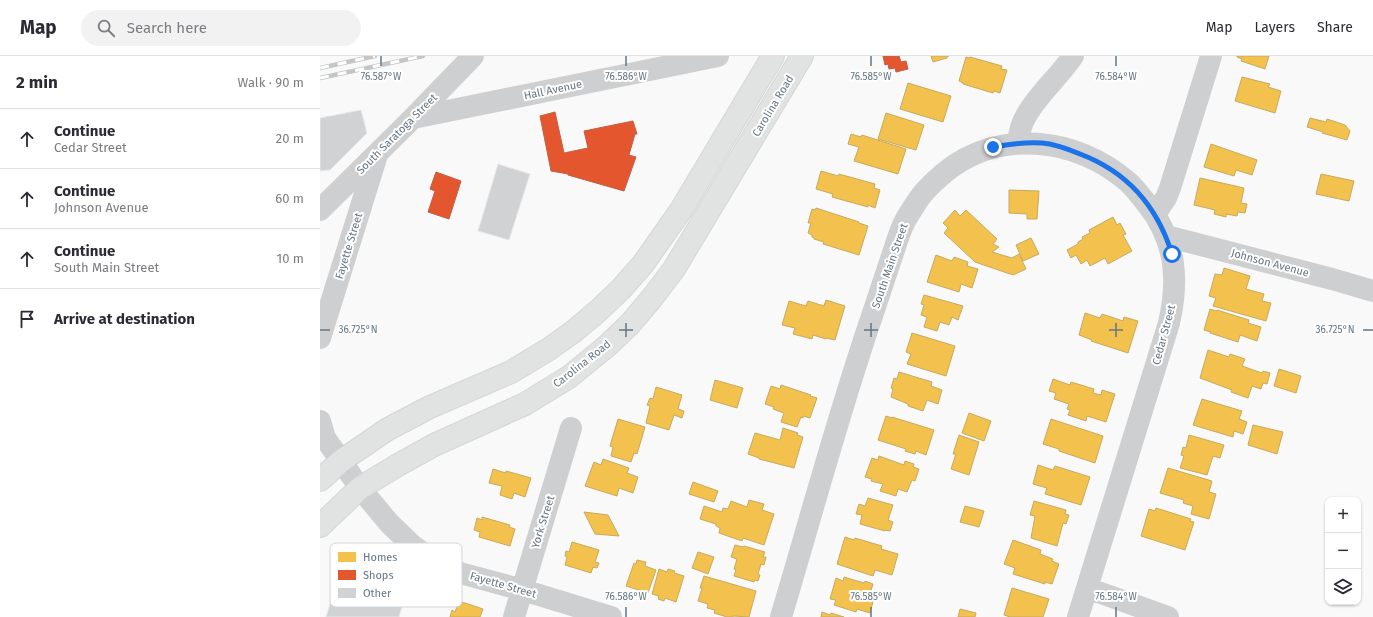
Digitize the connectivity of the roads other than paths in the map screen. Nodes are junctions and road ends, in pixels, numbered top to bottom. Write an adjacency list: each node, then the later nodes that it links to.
1 (473, 56): 7 (street, South Saratoga Street)
2 (718, 56): 7 (street, Hall Avenue)
3 (773, 56): 17 (main road)
4 (802, 56): 19 (main road, Carolina Road)
5 (1073, 56): 8 (street)
6 (1211, 56): 11 (street)
7 (413, 118): 9 (street, South Saratoga Street)
8 (1018, 143): 11 (street); 27 (street, South Main Street)
9 (377, 154): 10 (street, South Saratoga Street); 14 (street, Fayette Street)
10 (320, 210)
11 (1155, 214): 12 (street, Cedar Street)
12 (1166, 236): 13 (street, Johnson Avenue); 23 (street, Cedar Street)
13 (1373, 291)
14 (320, 338)
15 (320, 421): 17 (street, Fayette Street)
16 (571, 428): 24 (street, York Street)
17 (341, 461): 18 (main road); 19 (street, Fayette Street)
18 (320, 480)
19 (360, 488): 20 (main road, Carolina Road); 21 (street, Fayette Street)
20 (320, 526)
21 (410, 543)
22 (462, 574): 24 (street, Fayette Street)
23 (1087, 588): 28 (street, Cedar Street); 29 (street)
24 (522, 590): 25 (street, York Street); 26 (street, Fayette Street)
25 (514, 617)
26 (611, 617)
27 (780, 617)
28 (1078, 617)
29 (1168, 617)

